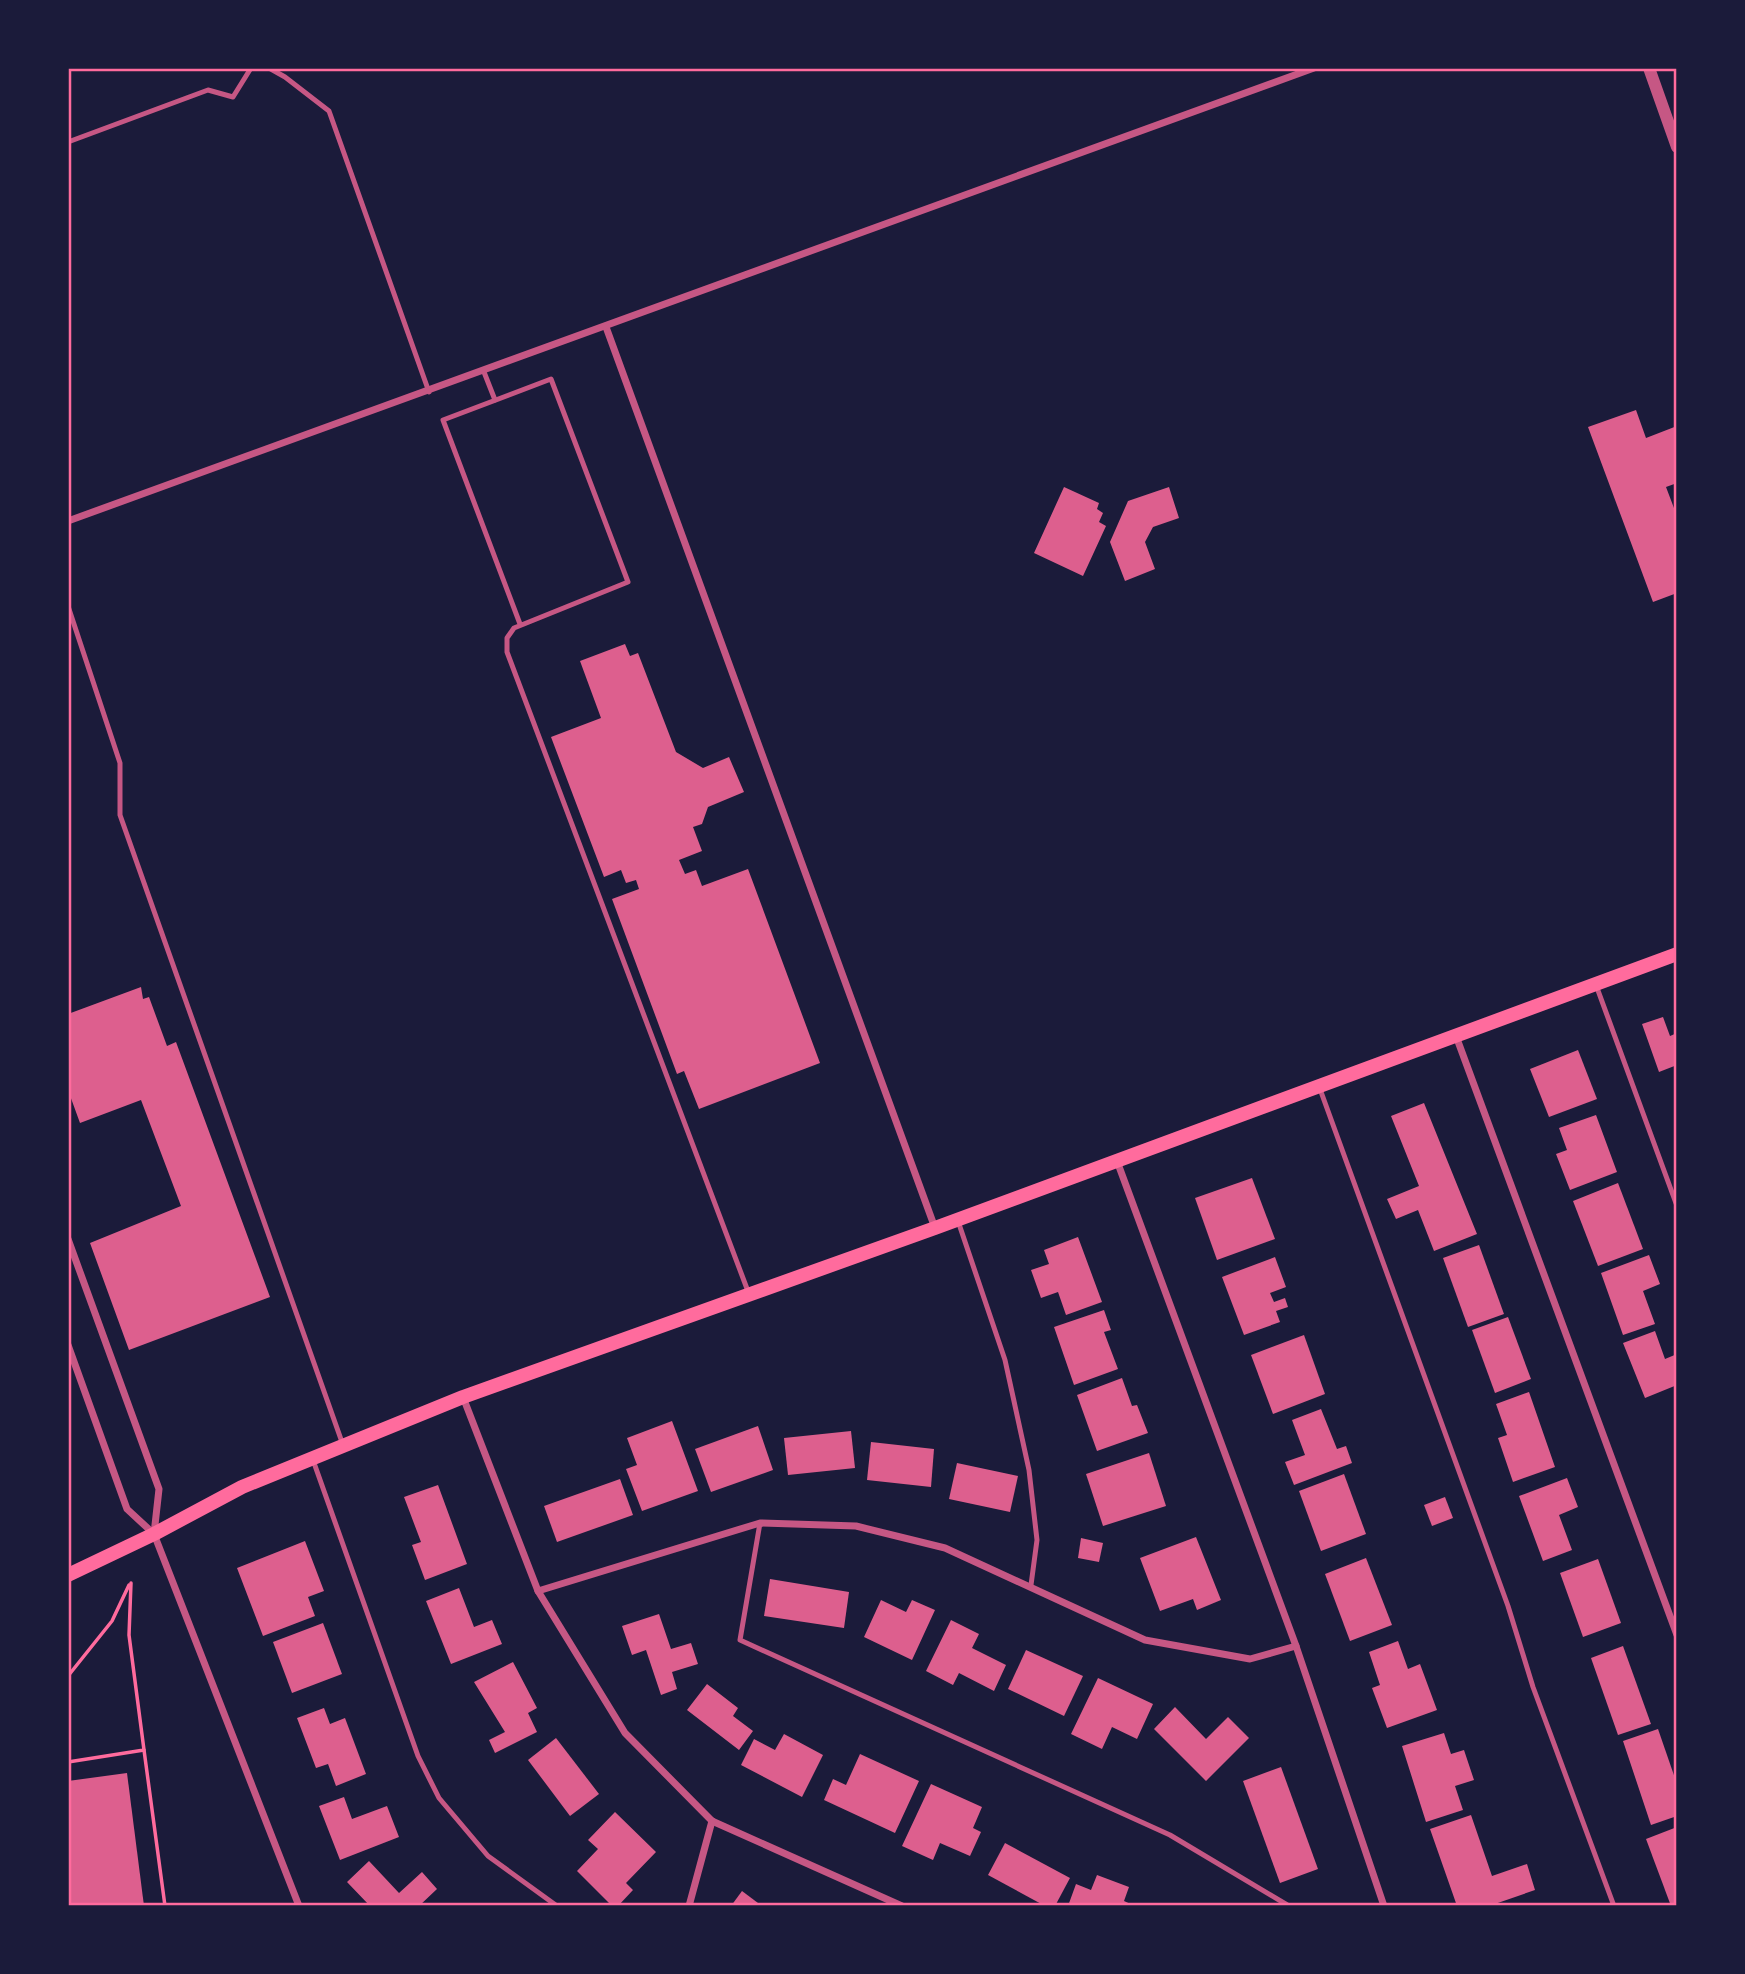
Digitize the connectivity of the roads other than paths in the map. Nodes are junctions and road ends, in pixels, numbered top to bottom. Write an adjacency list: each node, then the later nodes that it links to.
1 (251, 68): 5 (lane)
2 (269, 68): 9 (lane)
3 (1314, 68): 7 (street)
4 (1649, 68): 6 (street)
5 (68, 142)
6 (1677, 147)
7 (606, 327): 8 (street); 21 (street)
8 (484, 372): 9 (street); 10 (lane)
9 (429, 392): 11 (street)
10 (495, 400): 13 (lane); 13 (lane)
11 (68, 521)
12 (68, 606): 26 (lane)
13 (520, 624): 23 (lane)
14 (1677, 954): 15 (main road)
15 (1596, 984): 16 (main road); 19 (lane)
16 (1456, 1036): 17 (main road); 33 (street)
17 (1318, 1086): 18 (main road); 42 (lane)
18 (1117, 1160): 20 (main road); 34 (street)
19 (1677, 1206)
20 (957, 1219): 21 (main road); 31 (lane)
21 (935, 1228): 23 (main road)
22 (68, 1239): 29 (street)
23 (749, 1294): 25 (main road)
24 (68, 1345): 29 (street)
25 (463, 1397): 26 (main road); 32 (street)
26 (342, 1445): 27 (main road)
27 (312, 1457): 29 (main road); 37 (lane)
28 (760, 1523): 31 (street); 32 (street); 40 (lane)
29 (154, 1534): 30 (main road); 36 (street)
30 (68, 1575)
31 (1031, 1585): 34 (street)
32 (538, 1591): 35 (street)
33 (1677, 1634)
34 (1296, 1646): 41 (street)
35 (712, 1821): 38 (street); 39 (street)
36 (299, 1906)
37 (557, 1906)
38 (689, 1906)
39 (902, 1906)
40 (1289, 1906)
41 (1384, 1906)
42 (1614, 1906)

